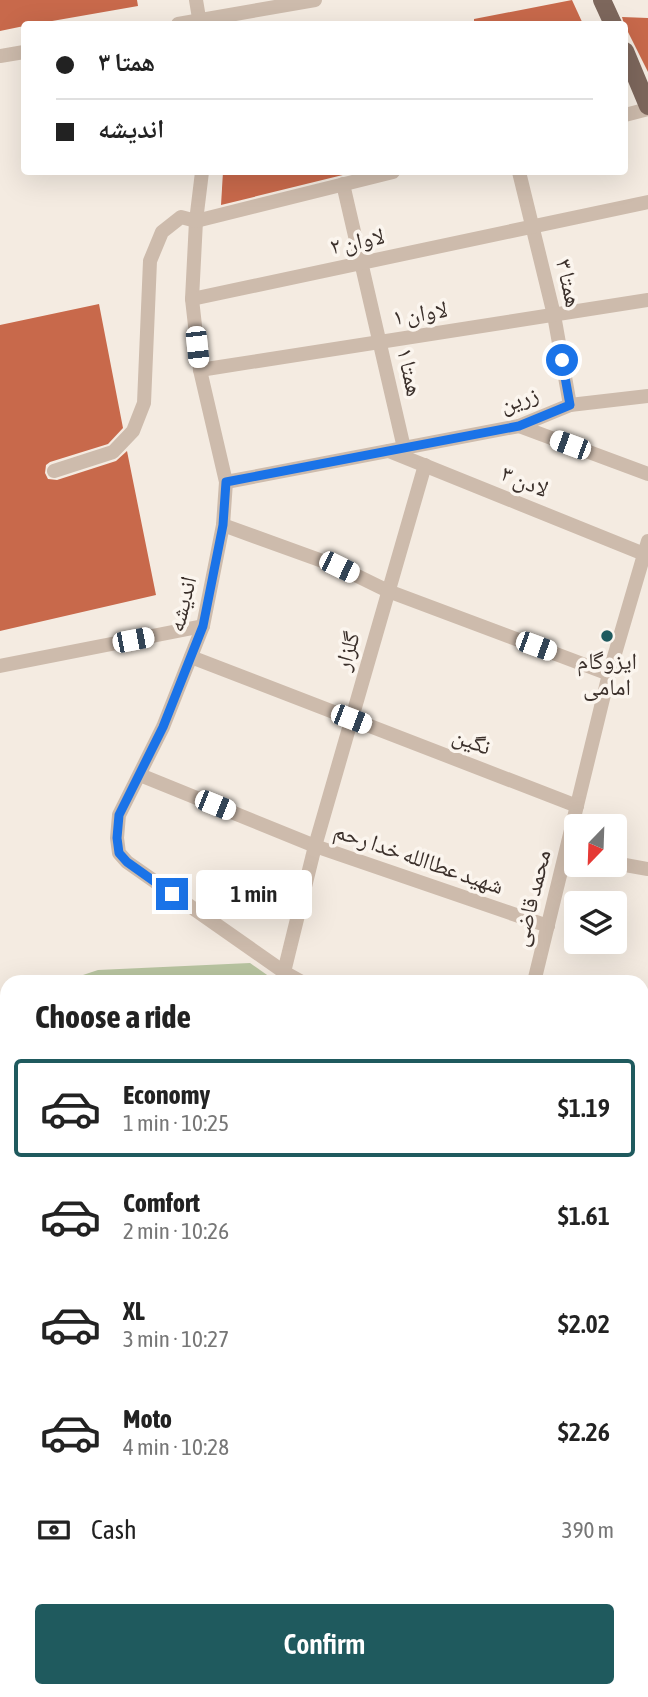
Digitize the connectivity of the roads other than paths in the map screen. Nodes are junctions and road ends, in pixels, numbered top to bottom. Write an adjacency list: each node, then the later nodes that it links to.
1 (196, 0): 4 (street)
2 (314, 0): 5 (street)
3 (602, 0): 6 (main road)
4 (200, 21)
5 (210, 21)
6 (612, 21)
7 (21, 52): 8 (street)
8 (0, 56)
9 (628, 64): 10 (main road)
10 (648, 108): 11 (street)
11 (628, 114)
12 (202, 175): 17 (street, اندیشه)
13 (381, 175): 15 (street)
14 (520, 175): 18 (street, همتا ۳)
15 (344, 184): 17 (street); 19 (street, همتا ۱)
16 (648, 202): 18 (street, لاوان ۲)
17 (196, 221): 20 (street, اندیشه); 31 (street)
18 (532, 227): 19 (street, لاوان ۲); 22 (street, همتا ۳)
19 (362, 263): 20 (street, لاوان ۲); 23 (street, همتا ۱)
20 (192, 299): 24 (street, اندیشه)
21 (648, 300): 22 (street, لاوان ۱)
22 (554, 315): 23 (street, لاوان ۱); 26 (street, همتا ۳)
23 (380, 342): 24 (street, لاوان ۱); 28 (street, همتا ۱)
24 (200, 370): 33 (street, اندیشه)
25 (648, 396): 26 (street, زرین)
26 (570, 405): 27 (street, زرین)
27 (519, 426): 28 (street, زرین); 32 (street)
28 (404, 448): 29 (street, زرین)
29 (389, 451): 30 (street, لادن ۳); 33 (street, زرین)
30 (425, 465): 35 (street, لادن ۳); 36 (street, گلزار)
31 (54, 471)
32 (648, 474)
33 (226, 482): 34 (street, اندیشه)
34 (223, 525): 36 (street); 37 (street, اندیشه)
35 (646, 547): 40 (street, محمد قاضی)
36 (388, 591): 40 (street); 41 (street, گلزار)
37 (203, 626): 38 (street, اندیشه); 39 (street)
38 (191, 657): 41 (street, نگین); 42 (street, اندیشه)
39 (0, 666)
40 (609, 674): 43 (street, محمد قاضی)
41 (351, 719): 43 (street, نگین); 45 (street, گلزار)
42 (140, 775): 45 (street, شهید عطاالله خدا رحم); 50 (street, اندیشه)
43 (577, 806): 44 (street, محمد قاضی)
44 (576, 814)
45 (315, 846): 49 (street, شهید عطاالله خدا رحم); 50 (street, گلزار)
46 (627, 865): 47 (street)
47 (648, 869)
48 (564, 876): 49 (street, محمد قاضی)
49 (548, 926): 52 (street, محمد قاضی)
50 (284, 972): 51 (street, اندیشه)
51 (289, 975)
52 (536, 975)

